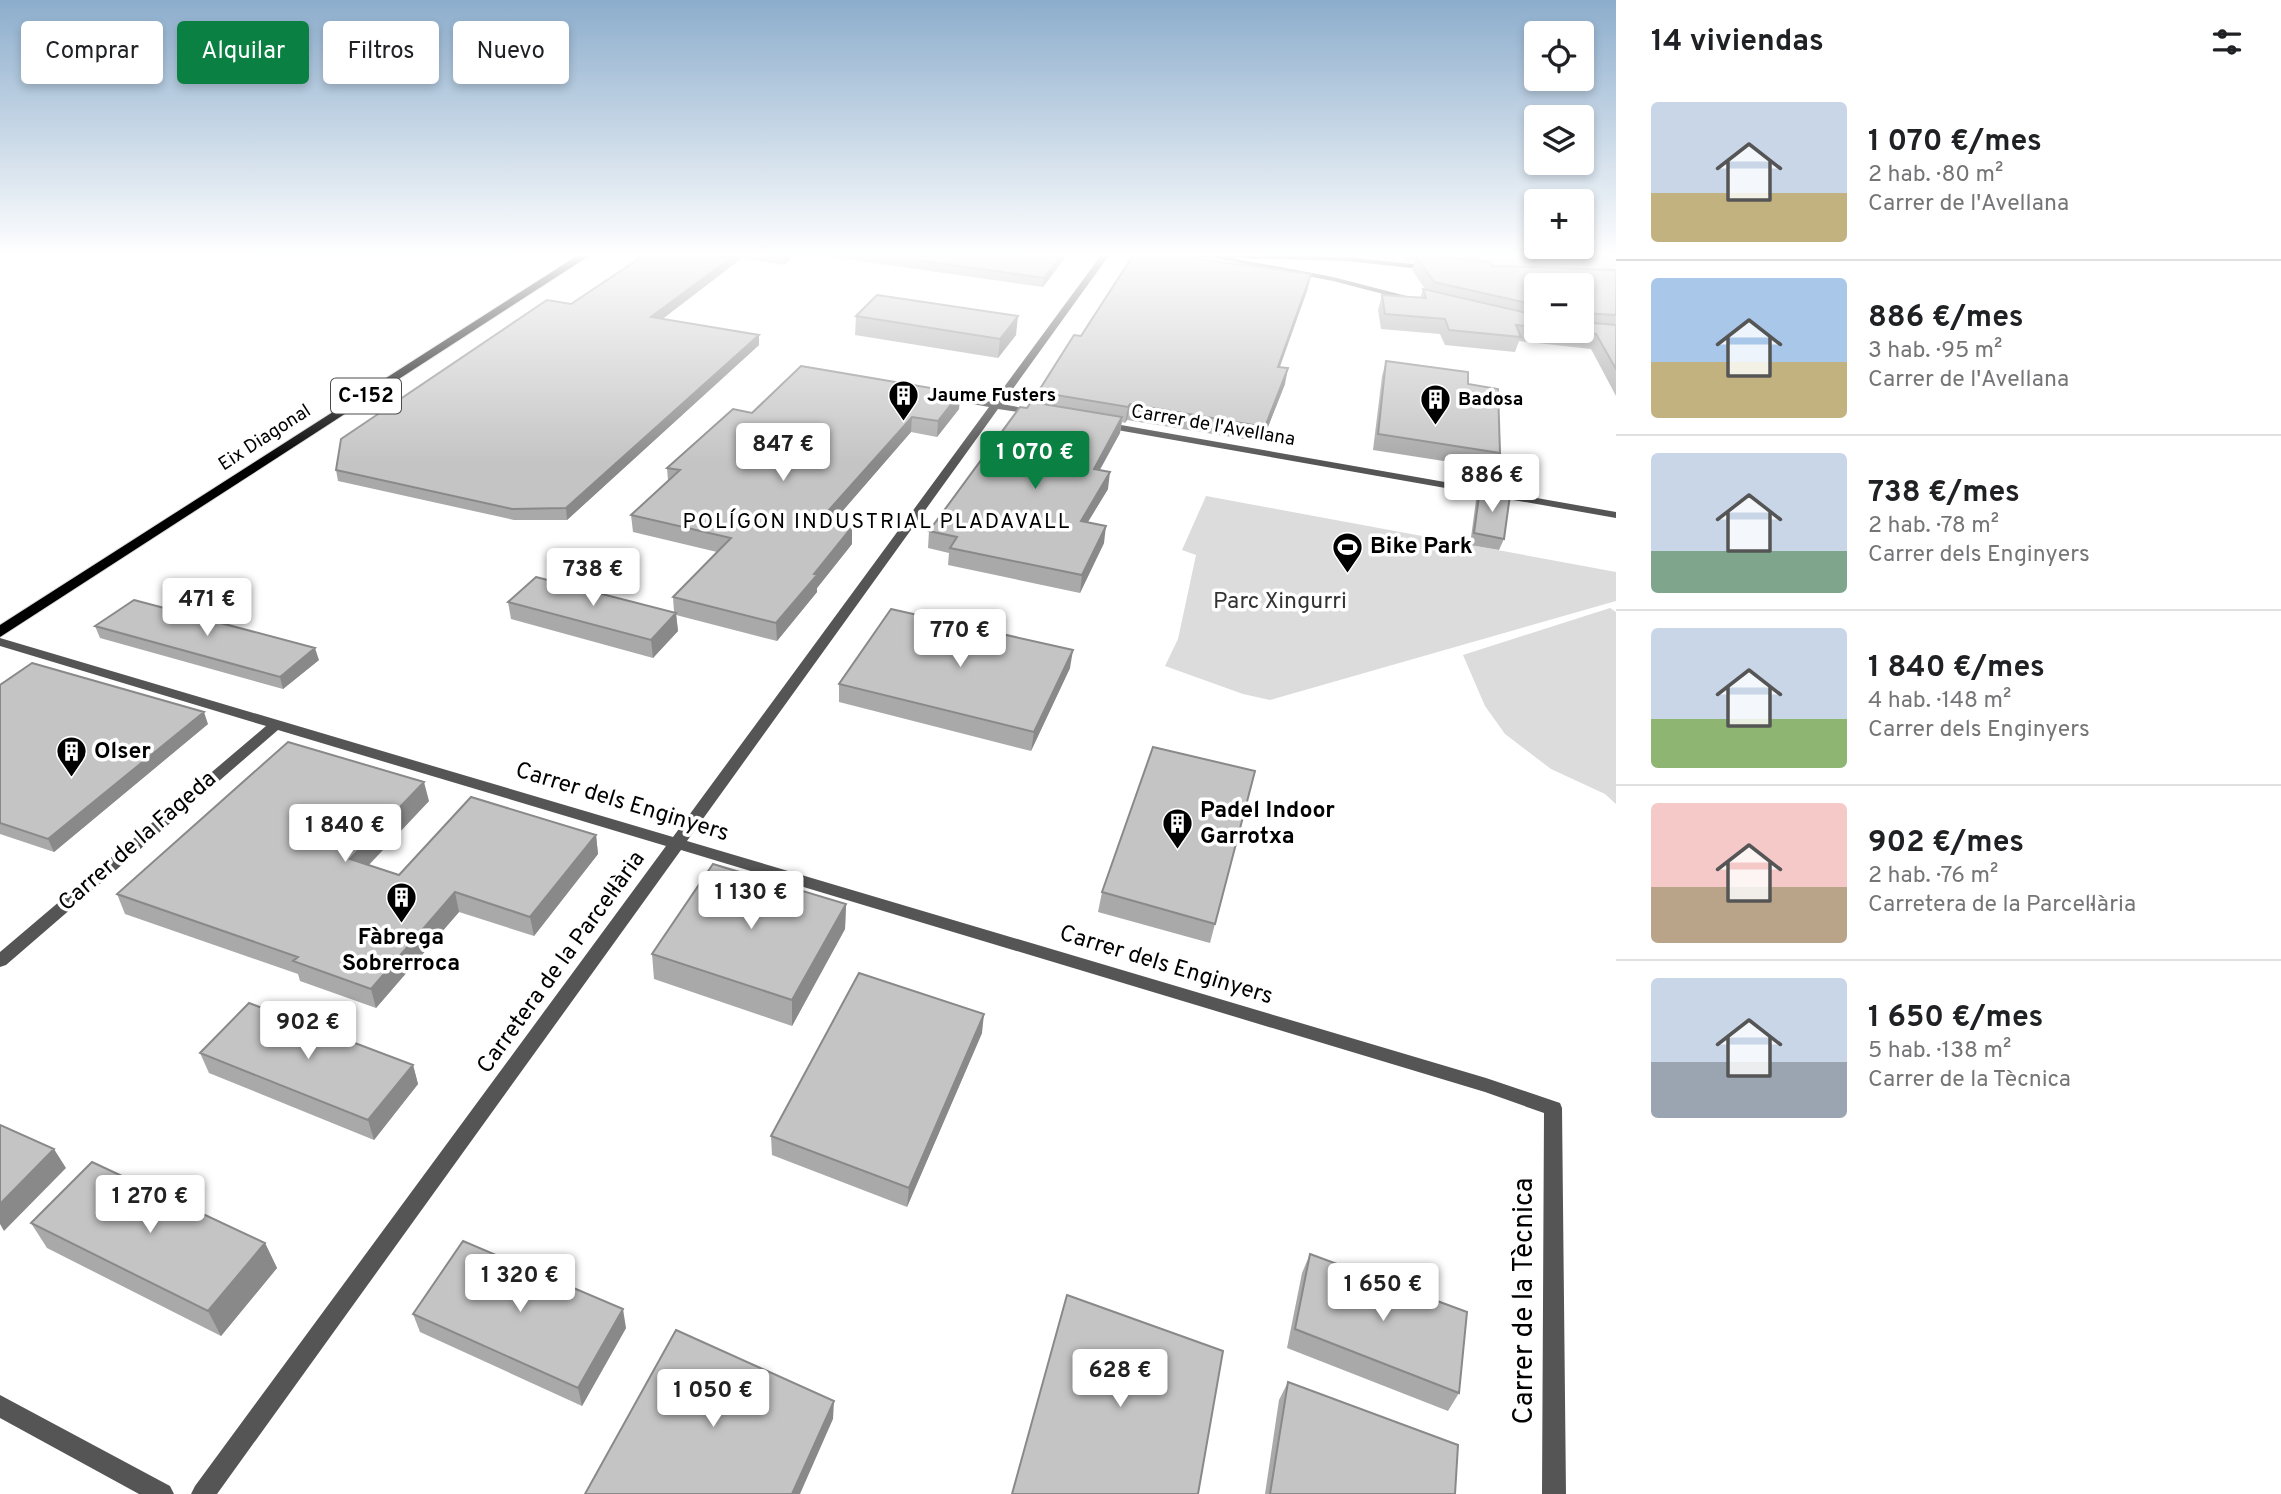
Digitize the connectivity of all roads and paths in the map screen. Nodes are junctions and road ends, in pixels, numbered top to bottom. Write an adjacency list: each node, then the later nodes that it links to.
1 (479, 324): 8 (main road, Eix Diagonal / C-152)
2 (1055, 324): 4 (street, Carretera de la Parcel·lària)
3 (928, 393): 4 (street)
4 (995, 406): 5 (street); 11 (street, Carretera de la Parcel·lària)
5 (1051, 416)
6 (1092, 423): 7 (street, Carrer de l'Avellana)
7 (1616, 514)
8 (0, 632)
9 (0, 642): 10 (street, Carrer dels Enginyers)
10 (276, 724): 11 (street, Carrer dels Enginyers); 12 (street, Carrer de la Fageda)
11 (677, 843): 13 (street, Carrer dels Enginyers); 16 (street, Carretera de la Parcel·lària)
12 (0, 961)
13 (1553, 1108): 17 (street, Carrer de la Tècnica)
14 (0, 1406): 15 (street)
15 (162, 1494)
16 (203, 1494)
17 (1554, 1494)

